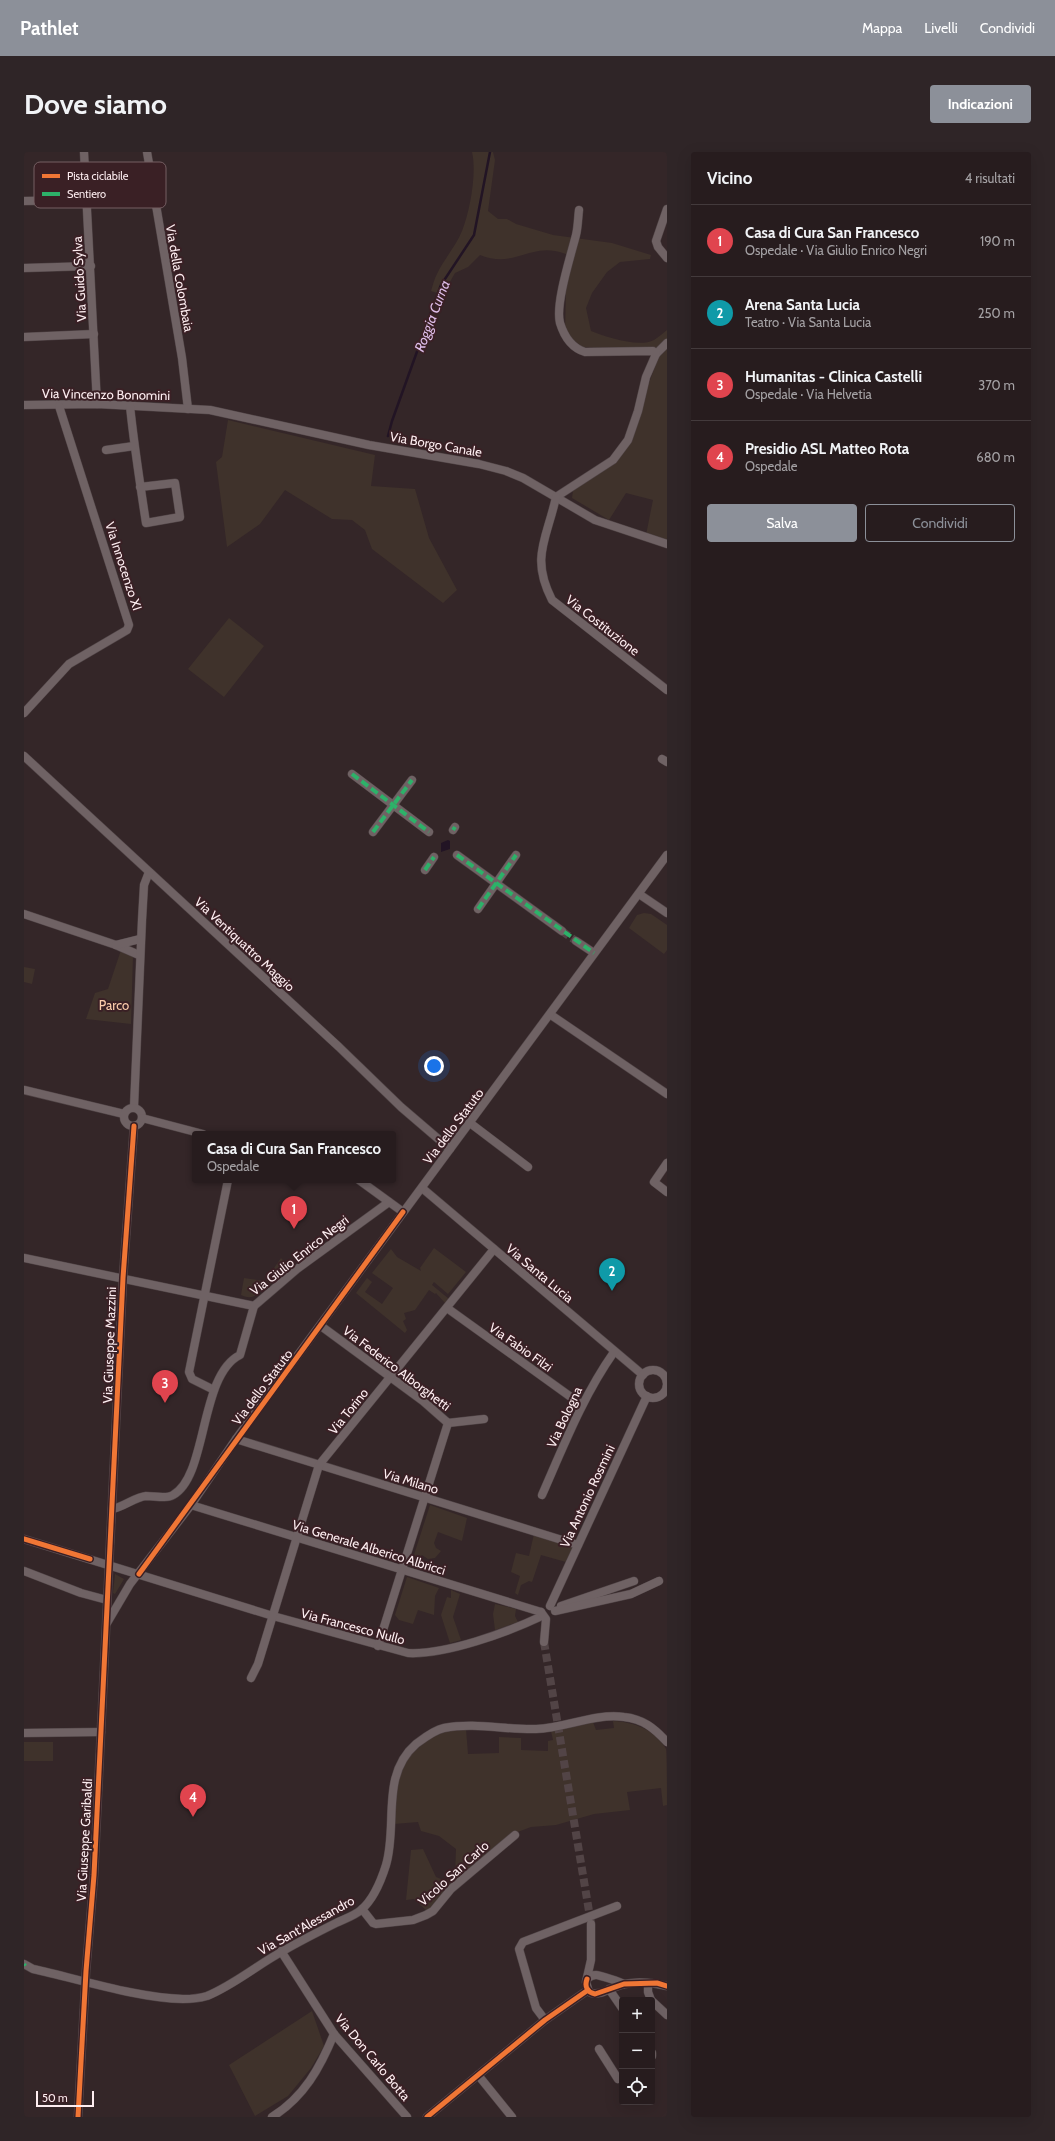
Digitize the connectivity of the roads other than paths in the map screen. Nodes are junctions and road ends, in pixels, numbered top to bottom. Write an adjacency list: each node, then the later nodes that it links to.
1 (84, 152): 3 (street, Via Guido Sylva)
2 (147, 152): 4 (street, Via della Colombaia)
3 (84, 162)
4 (149, 162)
5 (24, 201): 6 (street)
6 (34, 201)
7 (87, 208): 12 (street, Via Guido Sylva)
8 (157, 208): 22 (street, Via della Colombaia)
9 (667, 209): 11 (street)
10 (579, 210): 17 (street)
11 (667, 258)
12 (91, 266): 13 (street); 14 (street, Via Guido Sylva)
13 (24, 268)
14 (94, 334): 15 (street); 18 (street, Via Guido Sylva)
15 (24, 337)
16 (667, 343): 17 (street)
17 (656, 354): 26 (street)
18 (97, 404): 20 (street, Via Vincenzo Bonomini); 21 (street, Via Vincenzo Bonomini)
19 (24, 405): 20 (street, Via Vincenzo Bonomini)
20 (58, 406): 29 (street, Via Innocenzo XI)
21 (130, 406): 22 (street, Via Vincenzo Bonomini); 23 (street)
22 (188, 409): 26 (street, Via Borgo Canale)
23 (134, 446): 24 (street); 25 (street)
24 (106, 450)
25 (140, 487): 25 (street)
26 (556, 497): 27 (street, Via Borgo Canale); 28 (street, Via Costituzione)
27 (667, 544)
28 (667, 690)
29 (24, 713)
30 (24, 756): 41 (street, Via Ventiquattro Maggio)
31 (352, 774): 33 (street)
32 (412, 780): 33 (street)
33 (393, 805): 34 (street); 35 (street)
34 (373, 832)
35 (429, 832)
36 (457, 855): 42 (street)
37 (516, 855): 42 (street)
38 (667, 855): 43 (street, Via dello Statuto)
39 (434, 858): 40 (street)
40 (425, 870)
41 (150, 872): 48 (street); 62 (street, Via Ventiquattro Maggio)
42 (496, 884): 44 (street); 47 (street)
43 (639, 894): 45 (street); 51 (street, Via dello Statuto)
44 (478, 909)
45 (667, 913)
46 (24, 914): 50 (street)
47 (562, 931)
48 (140, 939): 50 (street); 52 (street)
49 (576, 941): 51 (street)
50 (116, 945): 52 (street)
51 (594, 954): 53 (street, Via dello Statuto)
52 (139, 955): 56 (street)
53 (550, 1015): 55 (street); 59 (street, Via dello Statuto)
54 (24, 1090): 57 (street)
55 (667, 1094)
56 (134, 1107): 57 (street); 58 (street)
57 (124, 1114): 60 (street)
58 (142, 1118): 60 (street); 61 (street)
59 (470, 1123): 62 (street, Via dello Statuto); 64 (street)
60 (134, 1126): 73 (street, Via Giuseppe Mazzini)
61 (192, 1131)
62 (450, 1149): 67 (street, Via dello Statuto)
63 (667, 1163): 68 (street)
64 (528, 1167)
65 (227, 1183): 74 (street)
66 (363, 1183): 69 (street)
67 (422, 1188): 70 (street, Via dello Statuto); 71 (street, Via Santa Lucia)
68 (667, 1192)
69 (389, 1202): 70 (street); 75 (street, Via Giulio Enrico Negri)
70 (403, 1212): 77 (street, Via dello Statuto)
71 (494, 1249): 76 (street, Via Torino); 78 (street, Via Santa Lucia)
72 (24, 1258): 73 (street)
73 (122, 1278): 74 (street); 92 (street, Via Giuseppe Mazzini)
74 (205, 1294): 75 (street); 82 (street)
75 (254, 1306): 82 (street, Via Giulio Enrico Negri)
76 (447, 1308): 81 (street, Via Torino); 84 (street, Via Fabio Filzi)
77 (321, 1326): 81 (street, Via Federico Alborghetti); 87 (street, Via dello Statuto)
78 (614, 1352): 80 (street, Via Santa Lucia); 84 (street, Via Bologna)
79 (665, 1374): 80 (street); 83 (street)
80 (643, 1375): 83 (street)
81 (390, 1378): 86 (street, Via Federico Alborghetti); 88 (street, Via Torino)
82 (214, 1390): 92 (street, Via Giulio Enrico Negri)
83 (647, 1396): 95 (street, Via Antonio Rosmini)
84 (582, 1404): 89 (street, Via Bologna)
85 (484, 1419): 86 (street, Via Federico Alborghetti)
86 (448, 1423): 90 (street)
87 (236, 1439): 88 (street, Via Milano); 91 (street, Via dello Statuto)
88 (319, 1465): 90 (street, Via Milano); 93 (street, Via Torino)
89 (542, 1495)
90 (424, 1498): 95 (street, Via Milano); 97 (street)
91 (191, 1505): 93 (street, Via Generale Alberico Albricci); 99 (street, Via dello Statuto)
92 (112, 1509): 96 (street, Via Giuseppe Mazzini)
93 (297, 1538): 97 (street, Via Generale Alberico Albricci); 104 (street, Via Torino)
94 (24, 1539): 96 (street, Via Francesco Nullo)
95 (578, 1545): 103 (street, Via Antonio Rosmini)
96 (108, 1565): 99 (street, Via Francesco Nullo); 102 (street, Via Giuseppe Garibaldi)
97 (402, 1570): 105 (street, Via Generale Alberico Albricci); 108 (street)
98 (24, 1571): 102 (street)
99 (139, 1574): 104 (street, Via Francesco Nullo); 106 (street, Via dello Statuto)
100 (634, 1581): 103 (street)
101 (659, 1582): 103 (street)
102 (107, 1600): 106 (street, Via Giuseppe Garibaldi)
103 (553, 1609): 105 (street); 105 (street)
104 (273, 1616): 108 (street, Via Francesco Nullo); 109 (street)
105 (543, 1616): 107 (street); 108 (street, Via Francesco Nullo)
106 (105, 1626): 110 (street, Via Giuseppe Garibaldi)
107 (544, 1642)
108 (378, 1646)
109 (251, 1678)
110 (101, 1732): 111 (street); 122 (street, Via Giuseppe Garibaldi)
111 (24, 1733)
112 (667, 1742): 115 (street, Via Sant'Alessandro)
113 (515, 1835): 115 (street, Vicolo San Carlo)
114 (617, 1906): 132 (street)
115 (362, 1909): 117 (street, Via Sant'Alessandro)
116 (591, 1924): 118 (street)
117 (281, 1951): 122 (street, Via Sant'Alessandro); 133 (street, Via Don Carlo Botta)
118 (591, 1960): 120 (street); 121 (street)
119 (24, 1966): 122 (street, Via Sant'Alessandro)
120 (601, 1976): 121 (street); 124 (street); 127 (street)
121 (587, 1979): 126 (street)
122 (85, 1981): 137 (street, Via Giuseppe Garibaldi)
123 (648, 1983): 124 (street); 125 (street); 128 (street)
124 (624, 1984): 127 (street)
125 (667, 1986)
126 (588, 1990): 127 (street); 132 (street)
127 (606, 1990): 130 (street)
128 (650, 1997)
129 (655, 2003): 131 (street)
130 (619, 2005)
131 (667, 2015)
132 (545, 2020): 135 (street)
133 (334, 2034): 138 (street); 139 (street, Via Don Carlo Botta)
134 (599, 2049): 136 (street)
135 (478, 2075): 140 (street); 141 (street)
136 (619, 2078)
137 (78, 2117)
138 (272, 2117)
139 (407, 2117)
140 (427, 2117)
141 (512, 2117)

